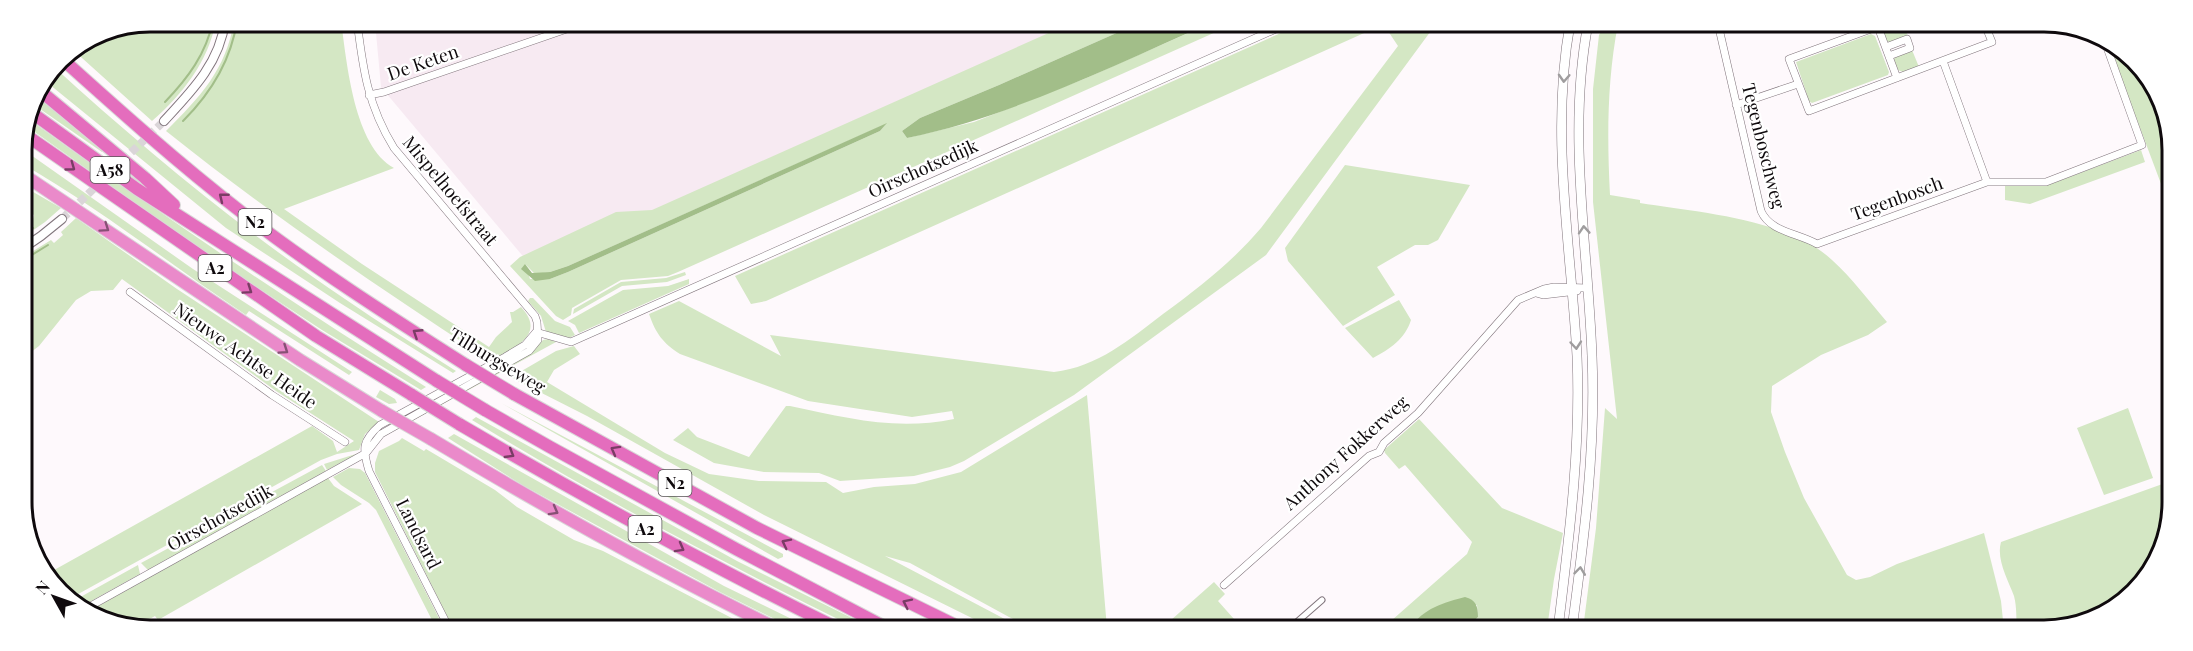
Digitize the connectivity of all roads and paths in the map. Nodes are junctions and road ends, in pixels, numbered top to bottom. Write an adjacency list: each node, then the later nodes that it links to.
1 (222, 32): 22 (street)
2 (358, 32): 19 (street, Mispelhoefstraat)
3 (558, 32): 19 (street, De Keten)
4 (1269, 32): 33 (street, Oirschotsedijk)
5 (1569, 32): 31 (main road, one-way to 31)
6 (1587, 32): 30 (main road, one-way to 6)
7 (1720, 32): 20 (street, Tegenboschweg)
8 (1863, 32): 17 (street)
9 (1882, 32): 11 (street)
10 (1988, 32): 14 (street)
11 (1886, 47): 13 (street); 13 (street)
12 (2108, 51): 25 (street, Tegenbosch)
13 (1889, 56): 16 (street)
14 (1943, 61): 16 (street); 25 (street)
15 (68, 64): 46 (highway, Tilburgseweg / N2, one-way to 15, bridge)
16 (1897, 78): 17 (street)
17 (1798, 84): 20 (street)
18 (45, 95): 27 (highway, A2)
19 (369, 95): 33 (street, Mispelhoefstraat)
20 (1736, 105): 29 (street, Tegenboschweg)
21 (37, 116): 27 (highway, A58)
22 (164, 121)
23 (32, 140): 44 (highway, A2, one-way to 44, bridge)
24 (32, 180): 43 (highway, one-way to 43, bridge)
25 (1987, 182): 29 (street, Tegenbosch)
26 (62, 219): 28 (street)
27 (195, 224): 45 (highway, A2, bridge)
28 (32, 243)
29 (1817, 244)
30 (1588, 288): 31 (street, Anthony Fokkerweg); 41 (main road, one-way to 30)
31 (1571, 290): 36 (street, Anthony Fokkerweg); 40 (main road, one-way to 40)
32 (130, 292): 34 (street, Nieuwe Achtse Heide)
33 (536, 332): 35 (street)
34 (345, 442)
35 (366, 453): 38 (street, Oirschotsedijk); 42 (street, Landsard)
36 (1224, 585)
37 (1322, 600): 39 (street)
38 (92, 605)
39 (1300, 619)
40 (1559, 619)
41 (1573, 619)
42 (445, 620)
43 (759, 620)
44 (820, 620)
45 (871, 620)
46 (945, 620)

